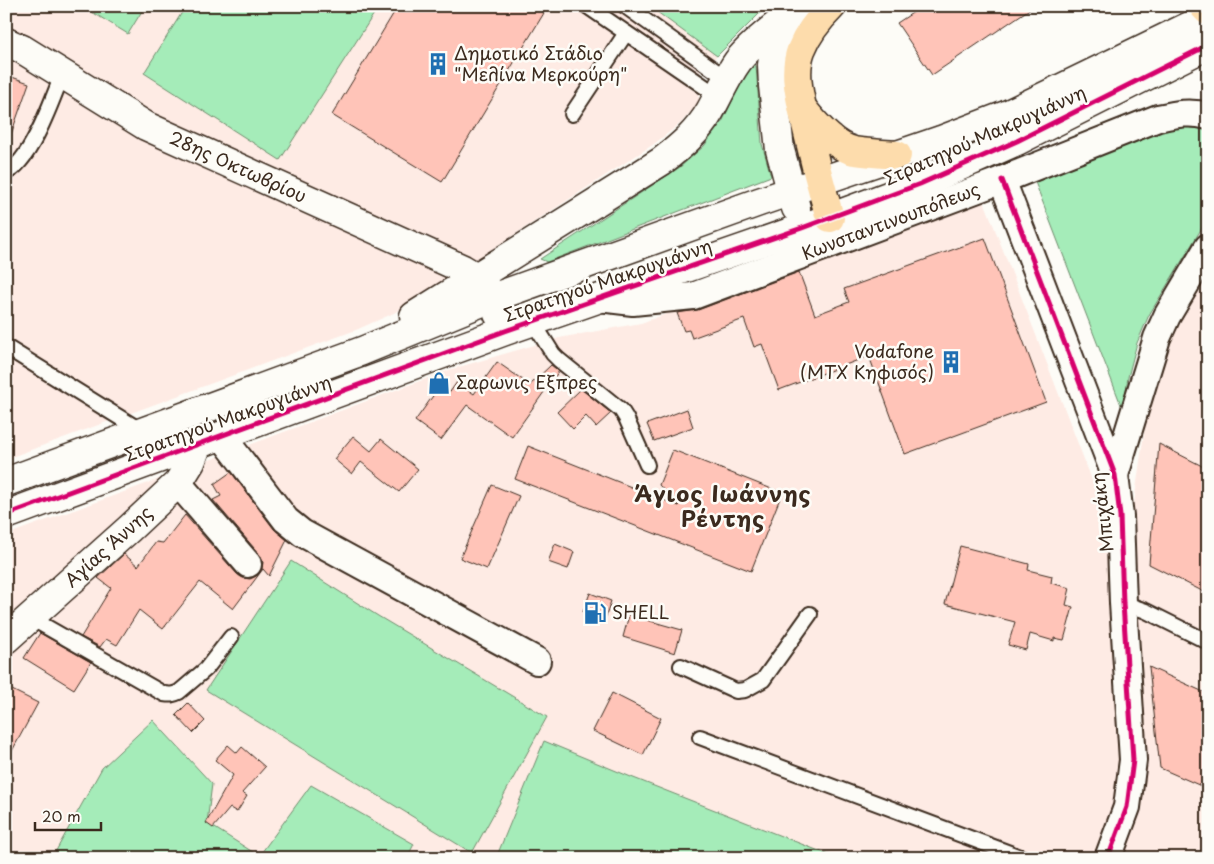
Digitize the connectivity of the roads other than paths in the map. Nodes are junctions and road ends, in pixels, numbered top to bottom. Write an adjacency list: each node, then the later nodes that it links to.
1 (587, 6): 8 (lane)
2 (625, 6): 12 (lane)
3 (832, 6): 13 (highway)
4 (1203, 6): 5 (highway)
5 (1208, 11)
6 (792, 13): 12 (street); 20 (street)
7 (1208, 17): 16 (street, Στρατηγού Μακρυγιάννη)
8 (626, 33): 12 (lane); 14 (lane)
9 (6, 42): 11 (street, 28ης Οκτωβρίου)
10 (1208, 45): 21 (street, Στρατηγού Μακρυγιάννη)
11 (62, 74): 17 (lane); 24 (street, 28ης Οκτωβρίου)
12 (722, 88): 24 (street)
13 (803, 109): 16 (highway); 19 (highway)
14 (572, 114)
15 (1208, 116): 18 (street, Κωνσταντινουπόλεως)
16 (897, 155): 19 (street, Στρατηγού Μακρυγιάννη)
17 (6, 172)
18 (1002, 180): 26 (street, Κωνσταντινουπόλεως); 35 (street, Μπιχάκη)
19 (819, 182): 20 (street, Στρατηγού Μακρυγιάννη); 21 (highway)
20 (792, 191): 22 (street); 25 (street, Στρατηγού Μακρυγιάννη)
21 (830, 218): 22 (street, Στρατηγού Μακρυγιάννη)
22 (802, 228): 26 (street, Στρατηγού Μακρυγιάννη)
23 (1208, 247): 35 (street)
24 (477, 277): 25 (street); 30 (street)
25 (492, 298): 28 (street); 30 (street, Στρατηγού Μακρυγιάννη)
26 (599, 298): 27 (street, Στρατηγού Μακρυγιάννη)
27 (533, 322): 28 (street, Στρατηγού Μακρυγιάννη); 34 (lane)
28 (505, 332): 33 (street, Στρατηγού Μακρυγιάννη)
29 (6, 347): 32 (lane)
30 (362, 351): 31 (street, Στρατηγού Μακρυγιάννη)
31 (187, 416): 32 (street, Στρατηγού Μακρυγιάννη); 33 (street)
32 (144, 432): 36 (street, Στρατηγού Μακρυγιάννη)
33 (210, 440): 37 (street, Αγίας Άννης); 38 (street, Στρατηγού Μακρυγιάννη); 46 (street)
34 (647, 465)
35 (1115, 475): 40 (street, Μπιχάκη)
36 (6, 482)
37 (178, 483): 39 (street); 42 (street, Αγίας Άννης)
38 (6, 516)
39 (248, 564)
40 (1123, 603): 45 (lane); 50 (street, Μπιχάκη)
41 (810, 614): 47 (lane)
42 (29, 618): 43 (lane); 44 (street, Αγίας Άννης)
43 (231, 637)
44 (6, 639)
45 (1208, 642)
46 (537, 661)
47 (681, 666)
48 (700, 737): 49 (lane)
49 (1022, 858)
50 (1108, 858)

